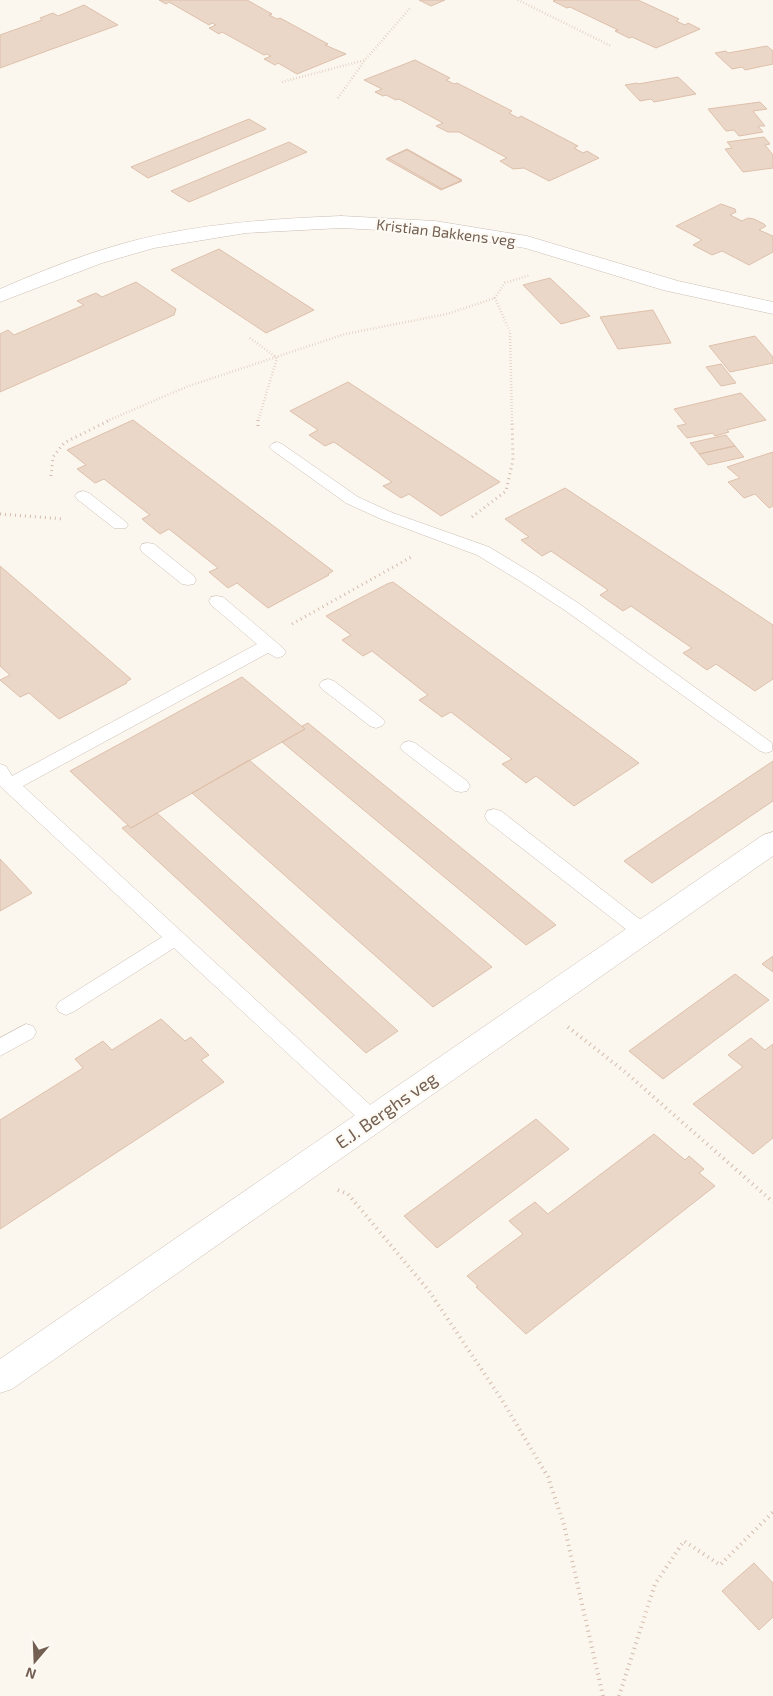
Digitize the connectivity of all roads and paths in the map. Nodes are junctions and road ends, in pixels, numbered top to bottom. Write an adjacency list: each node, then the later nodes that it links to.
1 (518, 0): 3 (path)
2 (411, 7): 4 (path)
3 (611, 46)
4 (365, 60): 5 (path); 6 (path)
5 (282, 82)
6 (338, 98)
7 (573, 255): 8 (street, Kristian Bakkens veg); 9 (path); 10 (street, Kristian Bakkens veg)
8 (0, 296)
9 (495, 298): 12 (path); 18 (path)
10 (773, 308)
11 (250, 338): 12 (path)
12 (276, 358): 13 (path); 14 (path)
13 (277, 447): 18 (lane)
14 (51, 476)
15 (83, 496): 17 (lane)
16 (0, 514): 17 (path)
17 (115, 521)
18 (446, 538): 22 (path); 25 (lane)
19 (148, 548): 20 (lane)
20 (188, 580)
21 (217, 601): 22 (lane)
22 (270, 646): 27 (lane)
23 (328, 685): 24 (lane)
24 (376, 722)
25 (766, 746)
26 (409, 747): 28 (lane)
27 (3, 778): 32 (lane)
28 (461, 786)
29 (494, 816): 31 (lane)
30 (773, 842): 31 (street, E.J. Berghs veg)
31 (643, 932): 37 (street, E.J. Berghs veg)
32 (175, 938): 33 (lane); 37 (lane)
33 (66, 1007)
34 (562, 1022): 39 (path)
35 (26, 1032): 36 (lane)
36 (0, 1048)
37 (372, 1119): 40 (street, E.J. Berghs veg)
38 (335, 1188): 42 (path)
39 (773, 1202)
40 (0, 1378)
41 (773, 1512): 43 (path)
42 (603, 1696)
43 (619, 1696)

